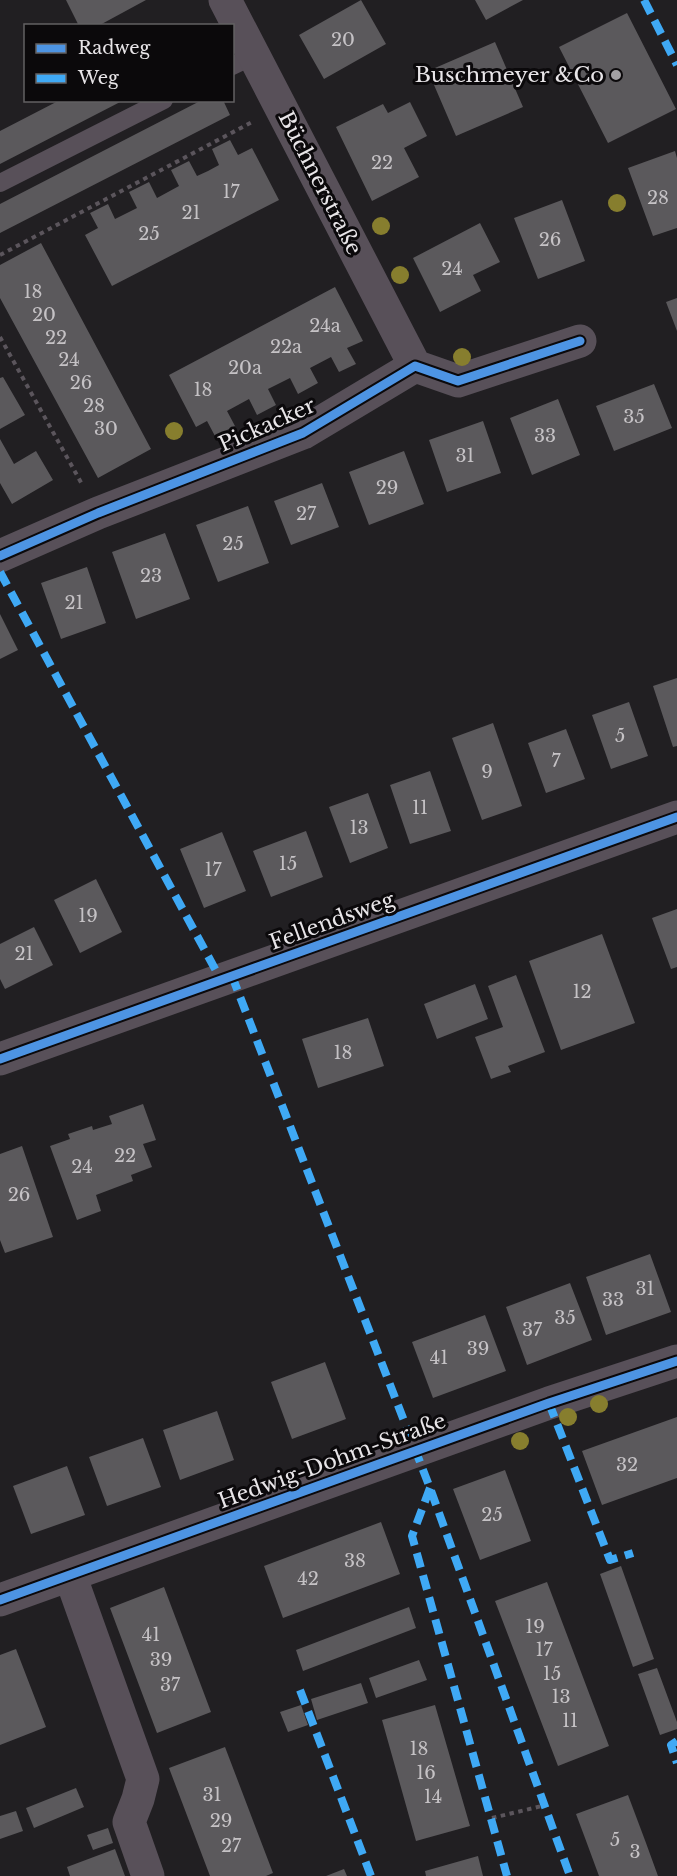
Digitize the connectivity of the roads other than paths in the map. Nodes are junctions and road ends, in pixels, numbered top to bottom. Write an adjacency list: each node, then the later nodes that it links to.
1 (225, 0): 2 (street, Büchnerstraße)
2 (232, 24)
3 (234, 30): 4 (street, Büchnerstraße)
4 (243, 61): 8 (street, Büchnerstraße)
5 (160, 102): 6 (lane)
6 (0, 183)
7 (580, 341): 8 (street)
8 (415, 366): 9 (street, Pickacker)
9 (0, 556)
10 (677, 817): 11 (street, Fellendsweg)
11 (0, 1059)
12 (677, 1361): 13 (street, Hedwig-Dohm-Straße)
13 (70, 1575): 14 (street, Hedwig-Dohm-Straße); 15 (street)
14 (0, 1600)
15 (148, 1876)

